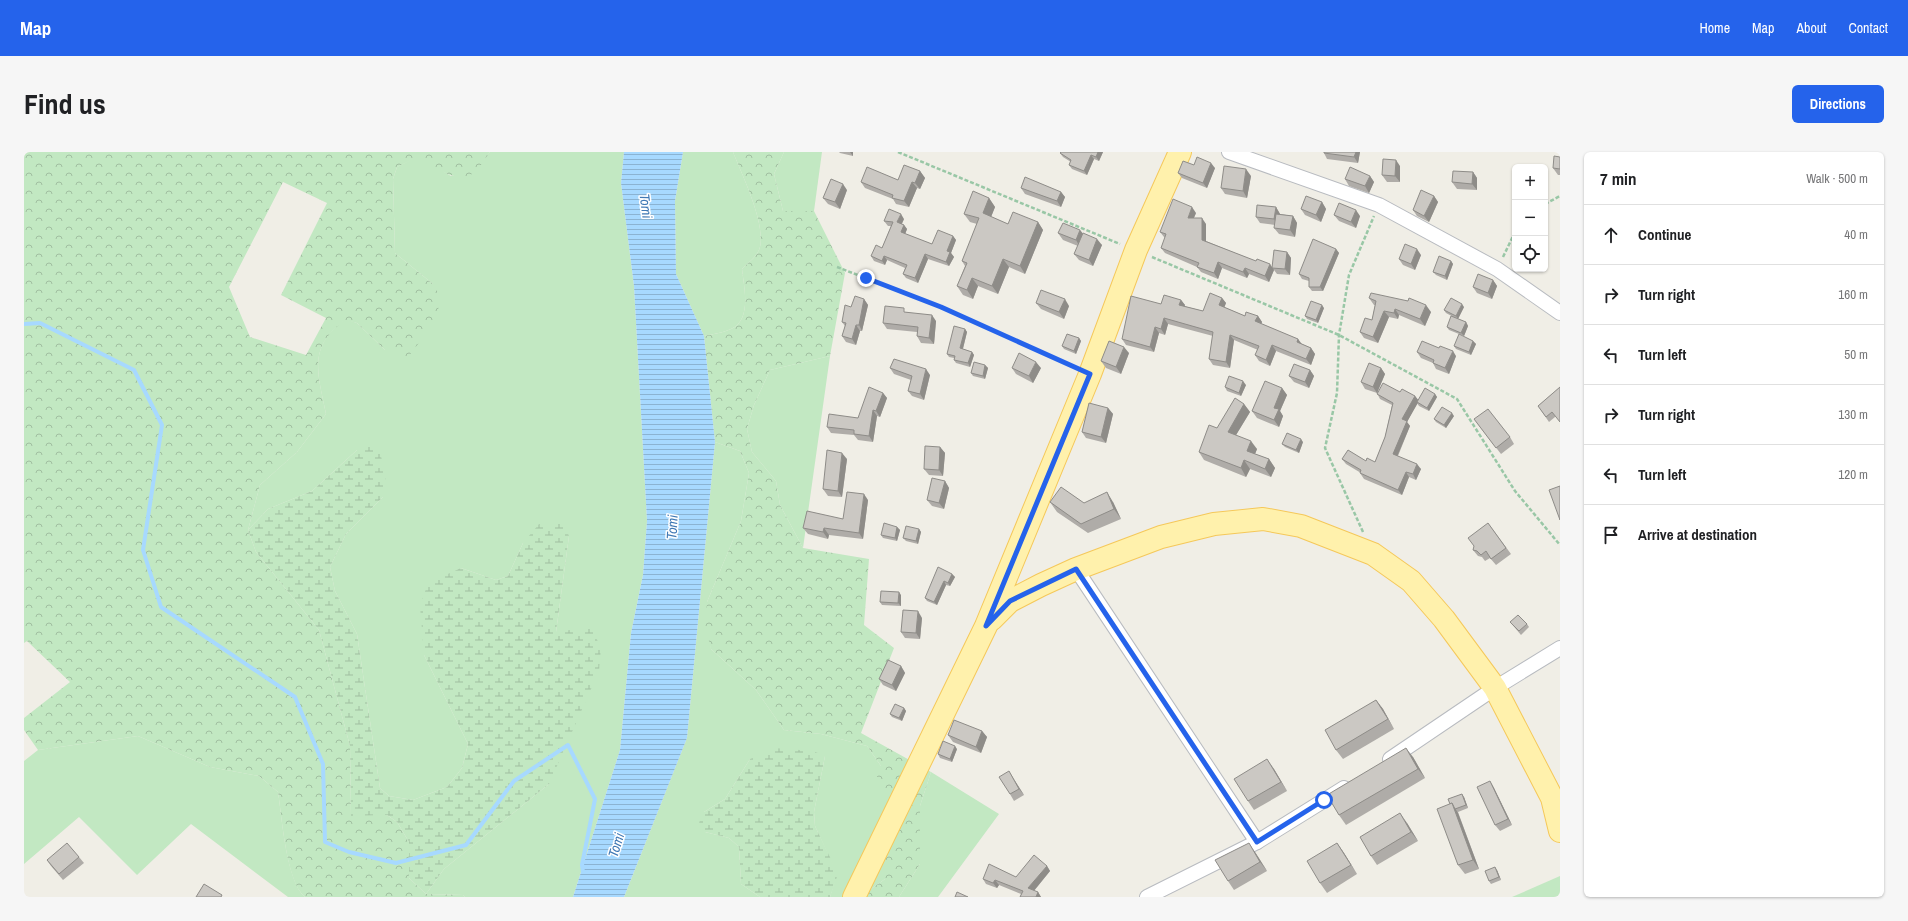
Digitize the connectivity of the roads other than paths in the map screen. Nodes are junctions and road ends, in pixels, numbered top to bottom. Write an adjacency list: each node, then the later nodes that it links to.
1 (1180, 152): 5 (main road)
2 (1229, 152): 3 (street)
3 (1560, 313)
4 (1076, 569): 5 (main road); 7 (main road); 11 (street)
5 (986, 626): 12 (main road)
6 (1560, 648): 7 (street)
7 (1494, 688): 8 (street); 10 (main road)
8 (1377, 767)
9 (1357, 780): 11 (street)
10 (1560, 831)
11 (1257, 842): 13 (street)
12 (854, 897)
13 (1147, 897)

